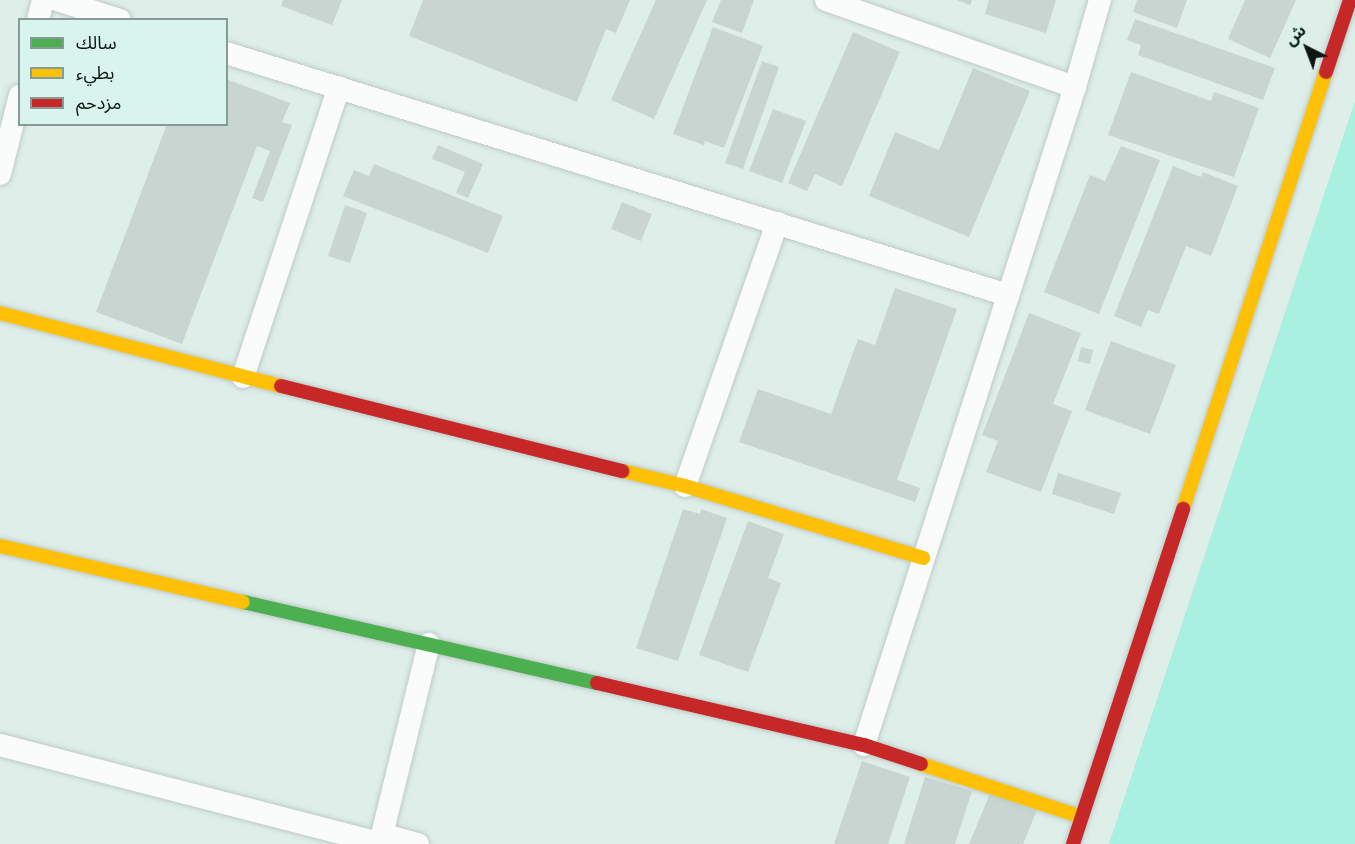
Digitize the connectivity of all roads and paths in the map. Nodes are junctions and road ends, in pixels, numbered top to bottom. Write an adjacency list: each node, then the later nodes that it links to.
1 (43, 0): 6 (street)
2 (57, 0): 7 (street)
3 (826, 0): 10 (street)
4 (1100, 0): 10 (street)
5 (1350, 0): 23 (street)
6 (38, 18)
7 (114, 18)
8 (228, 54): 9 (street)
9 (338, 87): 13 (street); 16 (street)
10 (1075, 87): 14 (street)
11 (18, 103): 12 (street)
12 (0, 174)
13 (777, 223): 14 (street); 17 (street)
14 (1008, 295): 19 (street)
15 (0, 313): 16 (street)
16 (242, 377): 17 (street)
17 (685, 486): 19 (street)
18 (0, 546): 20 (street)
19 (923, 558): 22 (street)
20 (431, 645): 22 (street); 24 (street)
21 (0, 745): 24 (street)
22 (864, 745): 23 (street)
23 (1082, 817): 26 (street)
24 (384, 839): 25 (street)
25 (418, 844)
26 (1073, 844)

